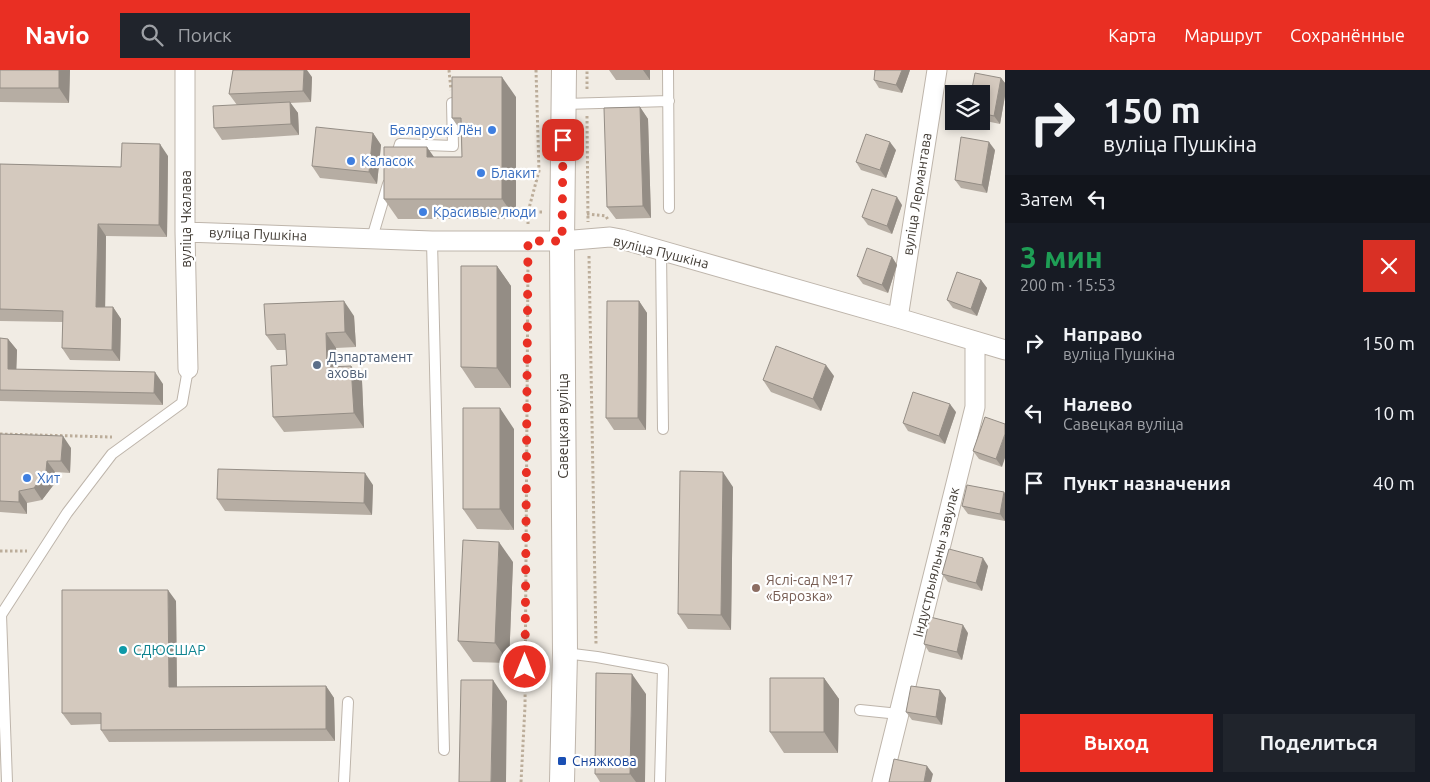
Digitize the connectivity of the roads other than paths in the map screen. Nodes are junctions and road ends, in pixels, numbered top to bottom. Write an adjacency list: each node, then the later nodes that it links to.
1 (185, 70): 9 (street, вуліца Чкалава)
2 (564, 70): 7 (street, Савецкая вуліца)
3 (668, 70): 5 (lane)
4 (937, 70): 14 (street, вуліца Лермантава)
5 (668, 101): 7 (lane); 8 (lane)
6 (452, 103): 10 (lane)
7 (564, 104): 12 (street, Савецкая вуліца)
8 (669, 208)
9 (185, 232): 10 (street, вуліца Пушкіна); 17 (street, вуліца Чкалава)
10 (372, 238): 11 (street, вуліца Пушкіна)
11 (432, 241): 12 (street, вуліца Пушкіна); 23 (lane)
12 (562, 241): 13 (street, вуліца Пушкіна); 19 (street, Савецкая вуліца)
13 (662, 250): 14 (street, вуліца Пушкіна); 18 (lane)
14 (898, 318): 15 (street, вуліца Пушкіна)
15 (975, 341): 16 (street, вуліца Пушкіна); 22 (street, Індустрыяльны завулак)
16 (1005, 350)
17 (188, 369): 24 (lane)
18 (663, 429)
19 (565, 653): 26 (street, Савецкая вуліца); 27 (lane)
20 (348, 702): 25 (lane)
21 (860, 710): 22 (lane)
22 (898, 714): 28 (street, Індустрыяльны завулак)
23 (444, 750)
24 (7, 782)
25 (344, 782)
26 (562, 782)
27 (660, 782)
28 (882, 782)

